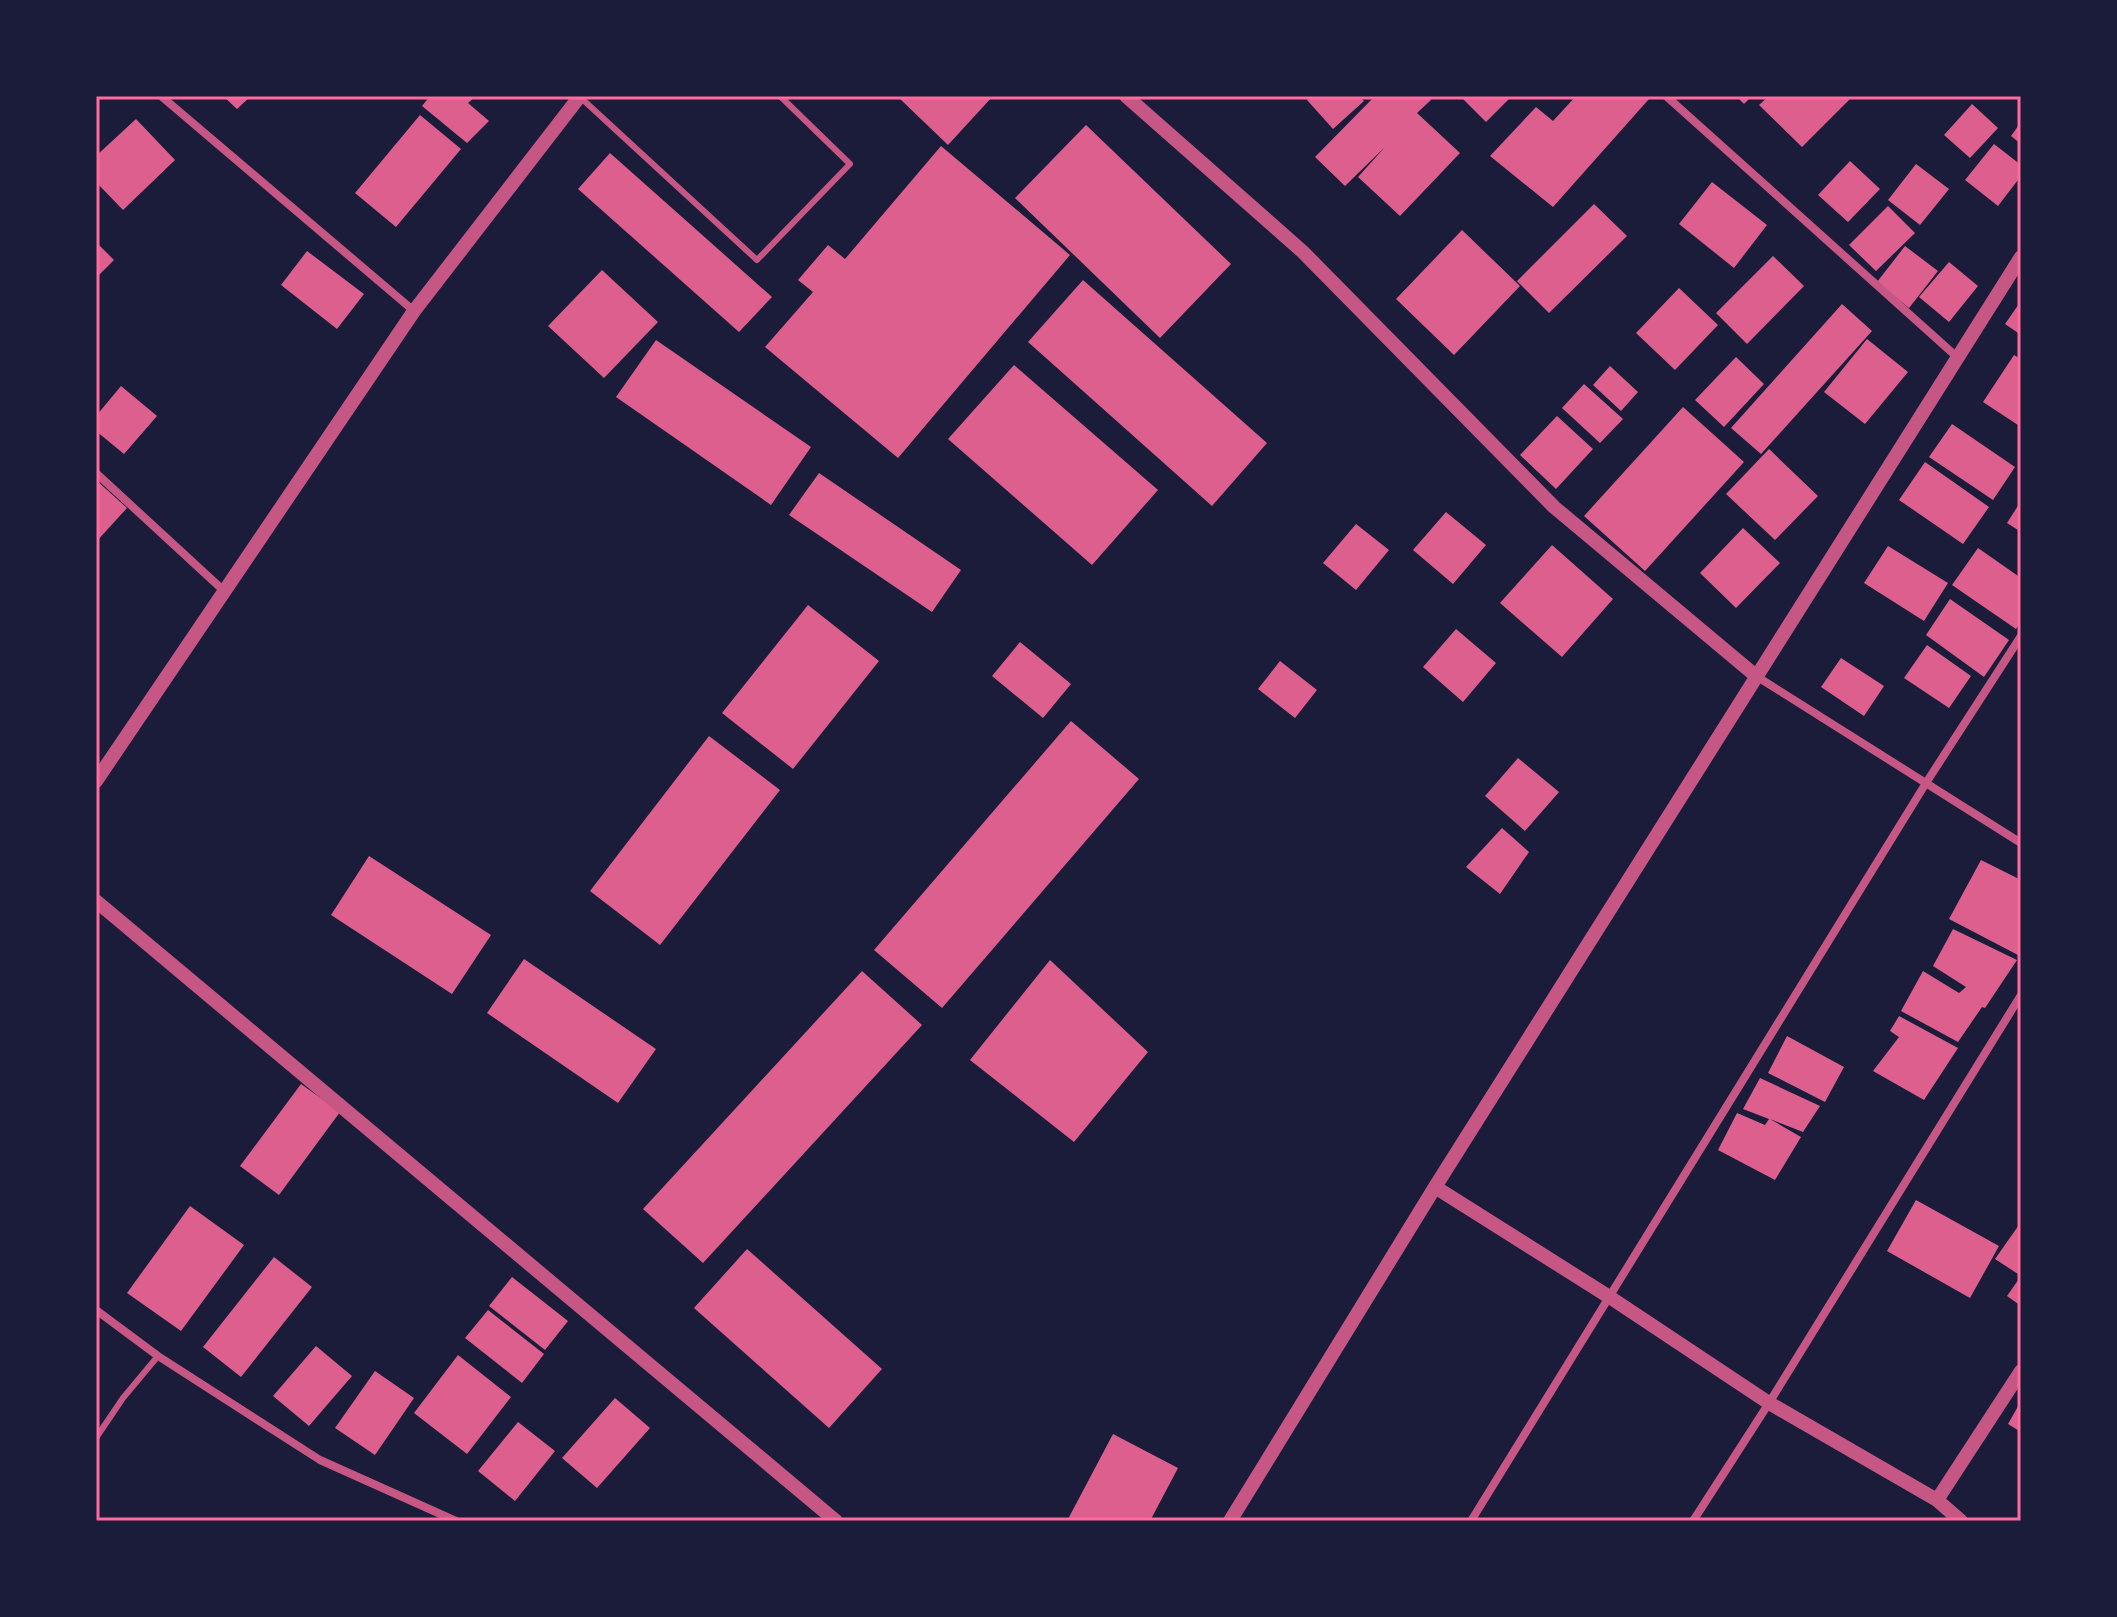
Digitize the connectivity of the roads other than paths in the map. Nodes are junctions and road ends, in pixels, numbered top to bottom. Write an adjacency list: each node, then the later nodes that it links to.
1 (161, 96): 7 (street)
2 (580, 96): 3 (lane); 7 (street)
3 (780, 96)
4 (1126, 96): 12 (street)
5 (1666, 96): 8 (street)
6 (2021, 257): 8 (street)
7 (414, 311): 10 (street)
8 (1957, 357): 12 (street)
9 (96, 473): 10 (street)
10 (223, 590): 13 (street)
11 (2021, 636): 14 (street)
12 (1756, 676): 14 (street); 18 (street)
13 (96, 781)
14 (1926, 783): 15 (street); 19 (street)
15 (2021, 843)
16 (96, 901): 27 (street)
17 (2021, 995): 23 (street)
18 (1435, 1187): 19 (street); 28 (street)
19 (1611, 1298): 23 (street); 29 (street)
20 (96, 1310): 21 (street)
21 (158, 1356): 24 (lane); 26 (street)
22 (2021, 1371): 25 (street)
23 (1769, 1403): 25 (street); 30 (street)
24 (96, 1438)
25 (1937, 1500): 31 (street)
26 (456, 1521)
27 (836, 1521)
28 (1230, 1521)
29 (1471, 1521)
30 (1693, 1521)
31 (1961, 1521)

